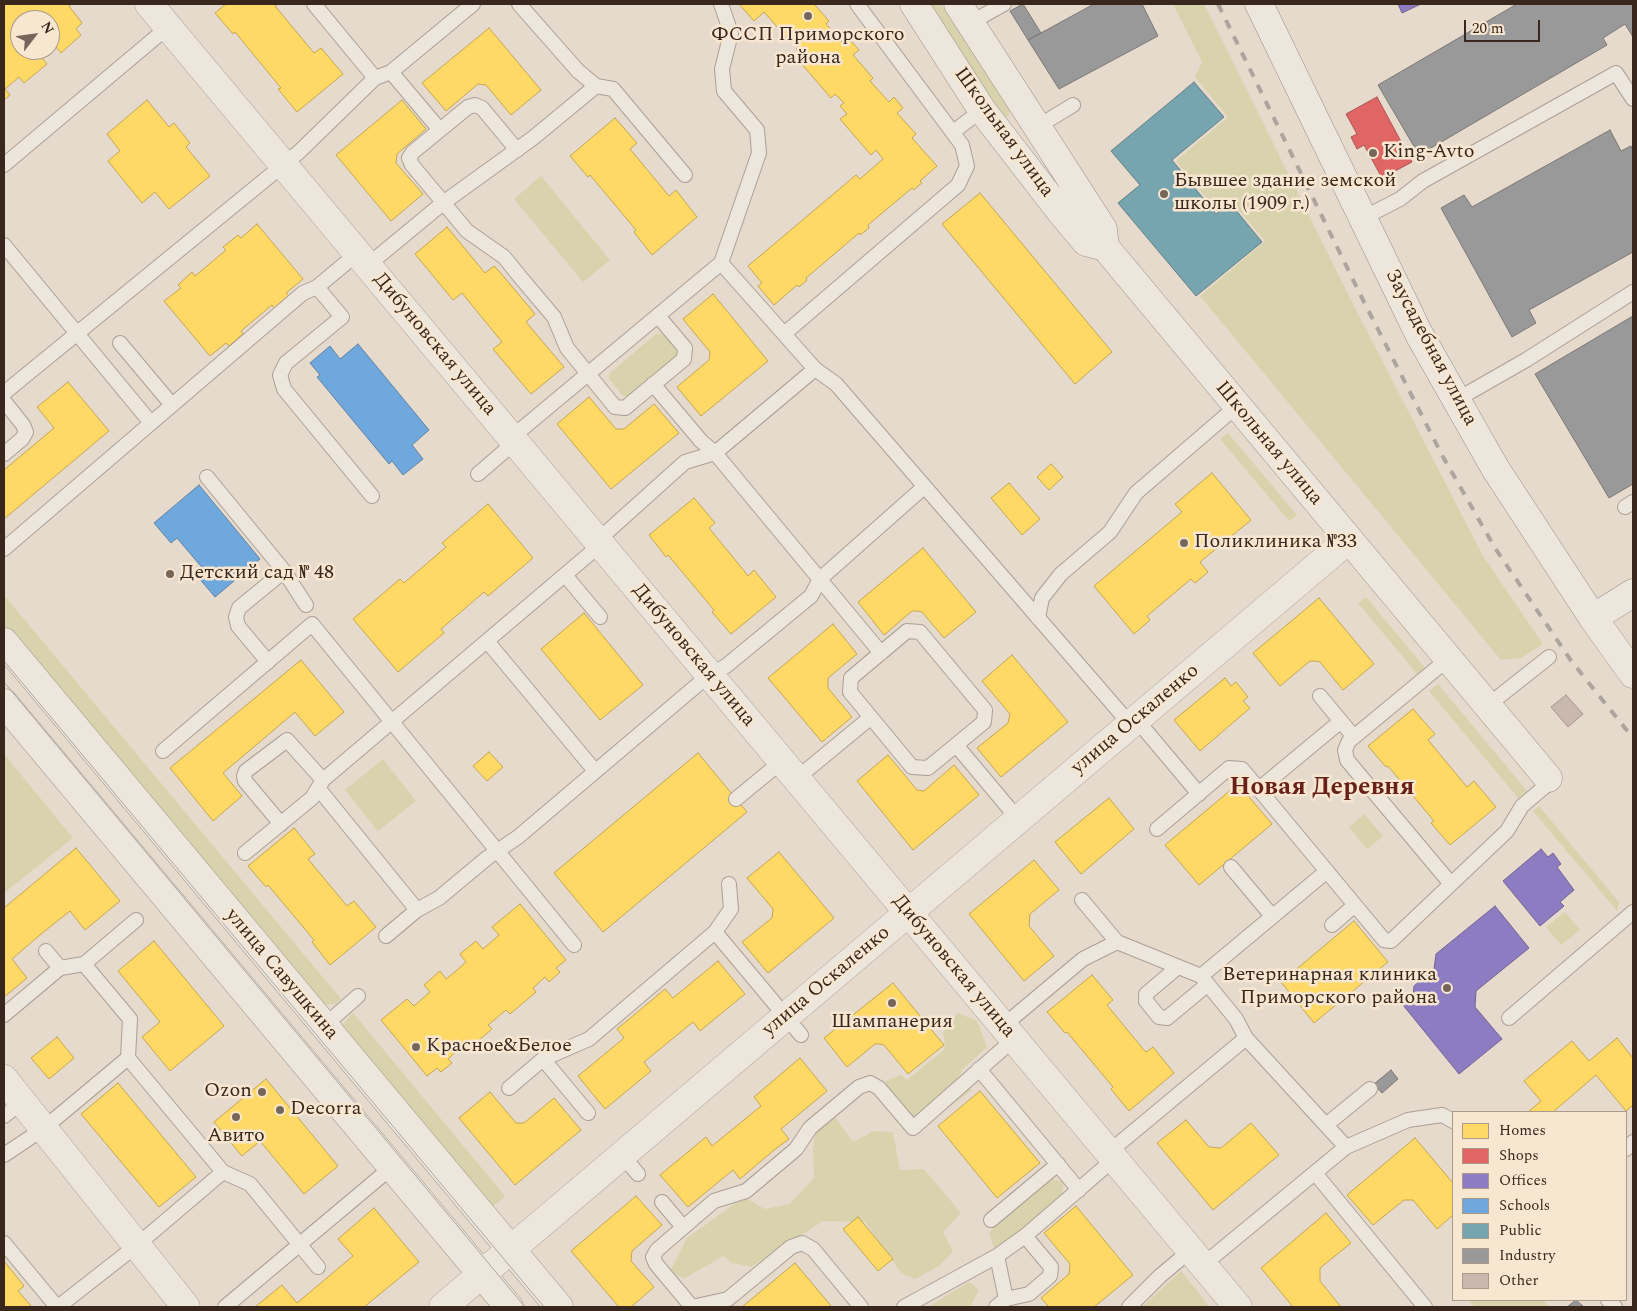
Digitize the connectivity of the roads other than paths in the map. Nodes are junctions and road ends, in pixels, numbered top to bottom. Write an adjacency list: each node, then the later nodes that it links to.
1 (149, 4): 11 (street, Дибуновская улица)
2 (314, 4): 13 (lane)
3 (473, 4): 12 (lane)
4 (519, 4): 14 (lane)
5 (722, 4): 30 (lane)
6 (857, 4): 20 (lane)
7 (914, 4): 17 (street, Школьная улица)
8 (1004, 4): 10 (lane)
9 (1260, 4): 26 (street, Заусадебная улица)
10 (964, 14): 18 (street, Школьная улица)
11 (168, 27): 22 (street, Дибуновская улица); 23 (lane)
12 (391, 72): 13 (lane); 19 (lane)
13 (375, 78): 22 (lane)
14 (596, 86): 21 (lane); 24 (lane)
15 (1633, 99): 26 (lane)
16 (1073, 105): 18 (lane)
17 (982, 110): 20 (lane); 28 (street, Школьная улица)
18 (1037, 127): 28 (street, Школьная улица)
19 (440, 130): 21 (lane); 25 (lane)
20 (952, 132): 35 (lane)
21 (517, 150): 25 (lane)
22 (283, 164): 29 (street, Дибуновская улица); 34 (lane)
23 (4, 165)
24 (685, 175)
25 (443, 203): 29 (lane); 38 (lane)
26 (1363, 218): 41 (street, Заусадебная улица)
27 (4, 245): 34 (lane)
28 (1106, 247): 44 (street, Школьная улица)
29 (363, 259): 31 (lane); 46 (street, Дибуновская улица)
30 (721, 264): 33 (lane); 35 (lane)
31 (317, 287): 43 (lane); 52 (lane)
32 (1633, 292): 41 (lane)
33 (658, 316): 38 (lane); 39 (lane)
34 (77, 333): 40 (lane); 45 (lane)
35 (784, 334): 37 (lane)
36 (120, 343): 43 (lane)
37 (815, 370): 47 (lane); 51 (lane)
38 (588, 374): 39 (lane); 46 (lane)
39 (653, 384): 47 (lane)
40 (4, 393)
41 (1456, 400): 63 (street, Заусадебная улица)
42 (4, 401): 48 (lane)
43 (172, 405): 45 (lane)
44 (1237, 406): 53 (street, Школьная улица); 62 (lane)
45 (151, 423): 55 (lane)
46 (513, 440): 49 (lane); 54 (street, Дибуновская улица)
47 (715, 453): 54 (lane); 58 (lane)
48 (4, 454)
49 (478, 474)
50 (207, 478): 56 (lane)
51 (924, 487): 58 (lane); 62 (lane)
52 (372, 496)
53 (1348, 540): 68 (street, Школьная улица); 78 (street, улица Оскаленко)
54 (599, 543): 57 (lane); 71 (street, Дибуновская улица)
55 (4, 549)
56 (284, 571): 60 (lane); 69 (lane)
57 (565, 575): 61 (lane); 64 (lane)
58 (820, 580): 66 (lane); 71 (lane)
59 (1633, 594): 63 (street)
60 (306, 604)
61 (600, 617)
62 (1038, 618): 78 (lane)
63 (1593, 618): 70 (street, Заусадебная улица)
64 (487, 641): 77 (lane); 82 (lane)
65 (4, 642): 118 (street, улица Савушкина)
66 (881, 653): 75 (lane); 80 (lane)
67 (1549, 657): 74 (lane)
68 (1448, 659): 74 (street, Школьная улица); 79 (lane)
69 (268, 662): 77 (lane); 81 (lane)
70 (1633, 674)
71 (709, 675): 82 (lane); 83 (street, Дибуновская улица)
72 (1320, 696): 76 (lane)
73 (4, 702): 137 (street, улица Савушкина)
74 (1487, 706): 84 (street, Школьная улица)
75 (870, 718): 80 (lane); 83 (lane)
76 (1341, 721): 79 (lane); 86 (lane)
77 (392, 722): 85 (lane); 92 (lane)
78 (1133, 722): 87 (lane); 89 (street, улица Оскаленко)
79 (1354, 737): 97 (lane)
80 (956, 744): 89 (lane)
81 (163, 751)
82 (595, 771): 92 (lane)
83 (789, 771): 88 (lane); 102 (street, Дибуновская улица)
84 (1548, 780): 97 (lane)
85 (321, 784): 90 (lane); 90 (lane); 100 (lane)
86 (1259, 789): 87 (lane); 95 (lane)
87 (1199, 794): 91 (lane)
88 (736, 799)
89 (1018, 819): 102 (street, улица Оскаленко)
90 (281, 824): 93 (lane)
91 (1157, 829)
92 (498, 851): 100 (lane); 109 (lane)
93 (245, 854)
94 (1231, 867): 103 (lane)
95 (1327, 871): 99 (lane); 103 (lane)
96 (729, 884): 106 (lane)
97 (1451, 884): 99 (lane)
98 (1082, 900): 108 (lane)
99 (1355, 906): 105 (lane)
100 (417, 910): 107 (lane)
101 (1633, 912): 117 (lane)
102 (908, 914): 119 (street, улица Оскаленко); 120 (street, Дибуновская улица)
103 (1272, 916): 114 (lane)
104 (136, 920): 111 (lane)
105 (1332, 925)
106 (715, 932): 119 (lane); 123 (lane)
107 (386, 936)
108 (1117, 942): 112 (lane); 120 (lane)
109 (574, 945)
110 (46, 951): 113 (lane)
111 (84, 964): 113 (lane); 122 (lane)
112 (1178, 967): 114 (lane); 114 (lane)
113 (60, 968): 116 (lane)
114 (1204, 980): 121 (lane)
115 (358, 996): 118 (lane)
116 (4, 1015)
117 (1509, 1018)
118 (324, 1026): 148 (street, улица Савушкина)
119 (794, 1026): 148 (street, улица Оскаленко)
120 (1008, 1033): 124 (lane); 135 (street, Дибуновская улица)
121 (1246, 1038): 131 (lane); 135 (lane)
122 (128, 1058): 132 (lane); 138 (lane)
123 (543, 1059): 126 (lane); 129 (lane)
124 (979, 1069): 136 (lane); 143 (lane)
125 (4, 1079): 128 (street)
126 (509, 1088)
127 (1370, 1089): 131 (lane)
128 (13, 1109): 132 (street)
129 (588, 1113)
130 (1452, 1120): 133 (lane)
131 (1326, 1125): 133 (lane)
132 (44, 1129): 134 (lane); 147 (street)
133 (1346, 1147): 139 (lane)
134 (4, 1155)
135 (1111, 1156): 140 (lane); 150 (street, Дибуновская улица)
136 (1058, 1164): 140 (lane); 142 (lane)
137 (392, 1167): 146 (lane); 152 (street, улица Савушкина)
138 (223, 1172): 146 (lane); 147 (lane)
139 (1315, 1173): 150 (lane); 165 (lane)
140 (1079, 1190): 144 (lane)
141 (662, 1202): 143 (lane)
142 (991, 1220)
143 (683, 1228): 160 (lane)
144 (1025, 1236): 149 (lane); 153 (lane)
145 (4, 1243): 154 (lane)
146 (300, 1244): 151 (lane); 156 (lane)
147 (136, 1246): 154 (lane); 155 (street)
148 (510, 1250): 152 (street, улица Оскаленко); 159 (street, улица Савушкина)
149 (997, 1256): 153 (lane); 162 (lane)
150 (1197, 1258): 163 (lane); 164 (street, Дибуновская улица)
151 (318, 1267)
152 (481, 1274): 157 (street, улица Оскаленко); 158 (street, улица Савушкина)
153 (1001, 1303)
154 (57, 1307)
155 (186, 1307)
156 (225, 1307)
157 (443, 1307)
158 (508, 1307)
159 (559, 1307)
160 (692, 1307): 161 (lane)
161 (861, 1307)
162 (904, 1307)
163 (1129, 1307)
164 (1238, 1307)
165 (1425, 1307)

